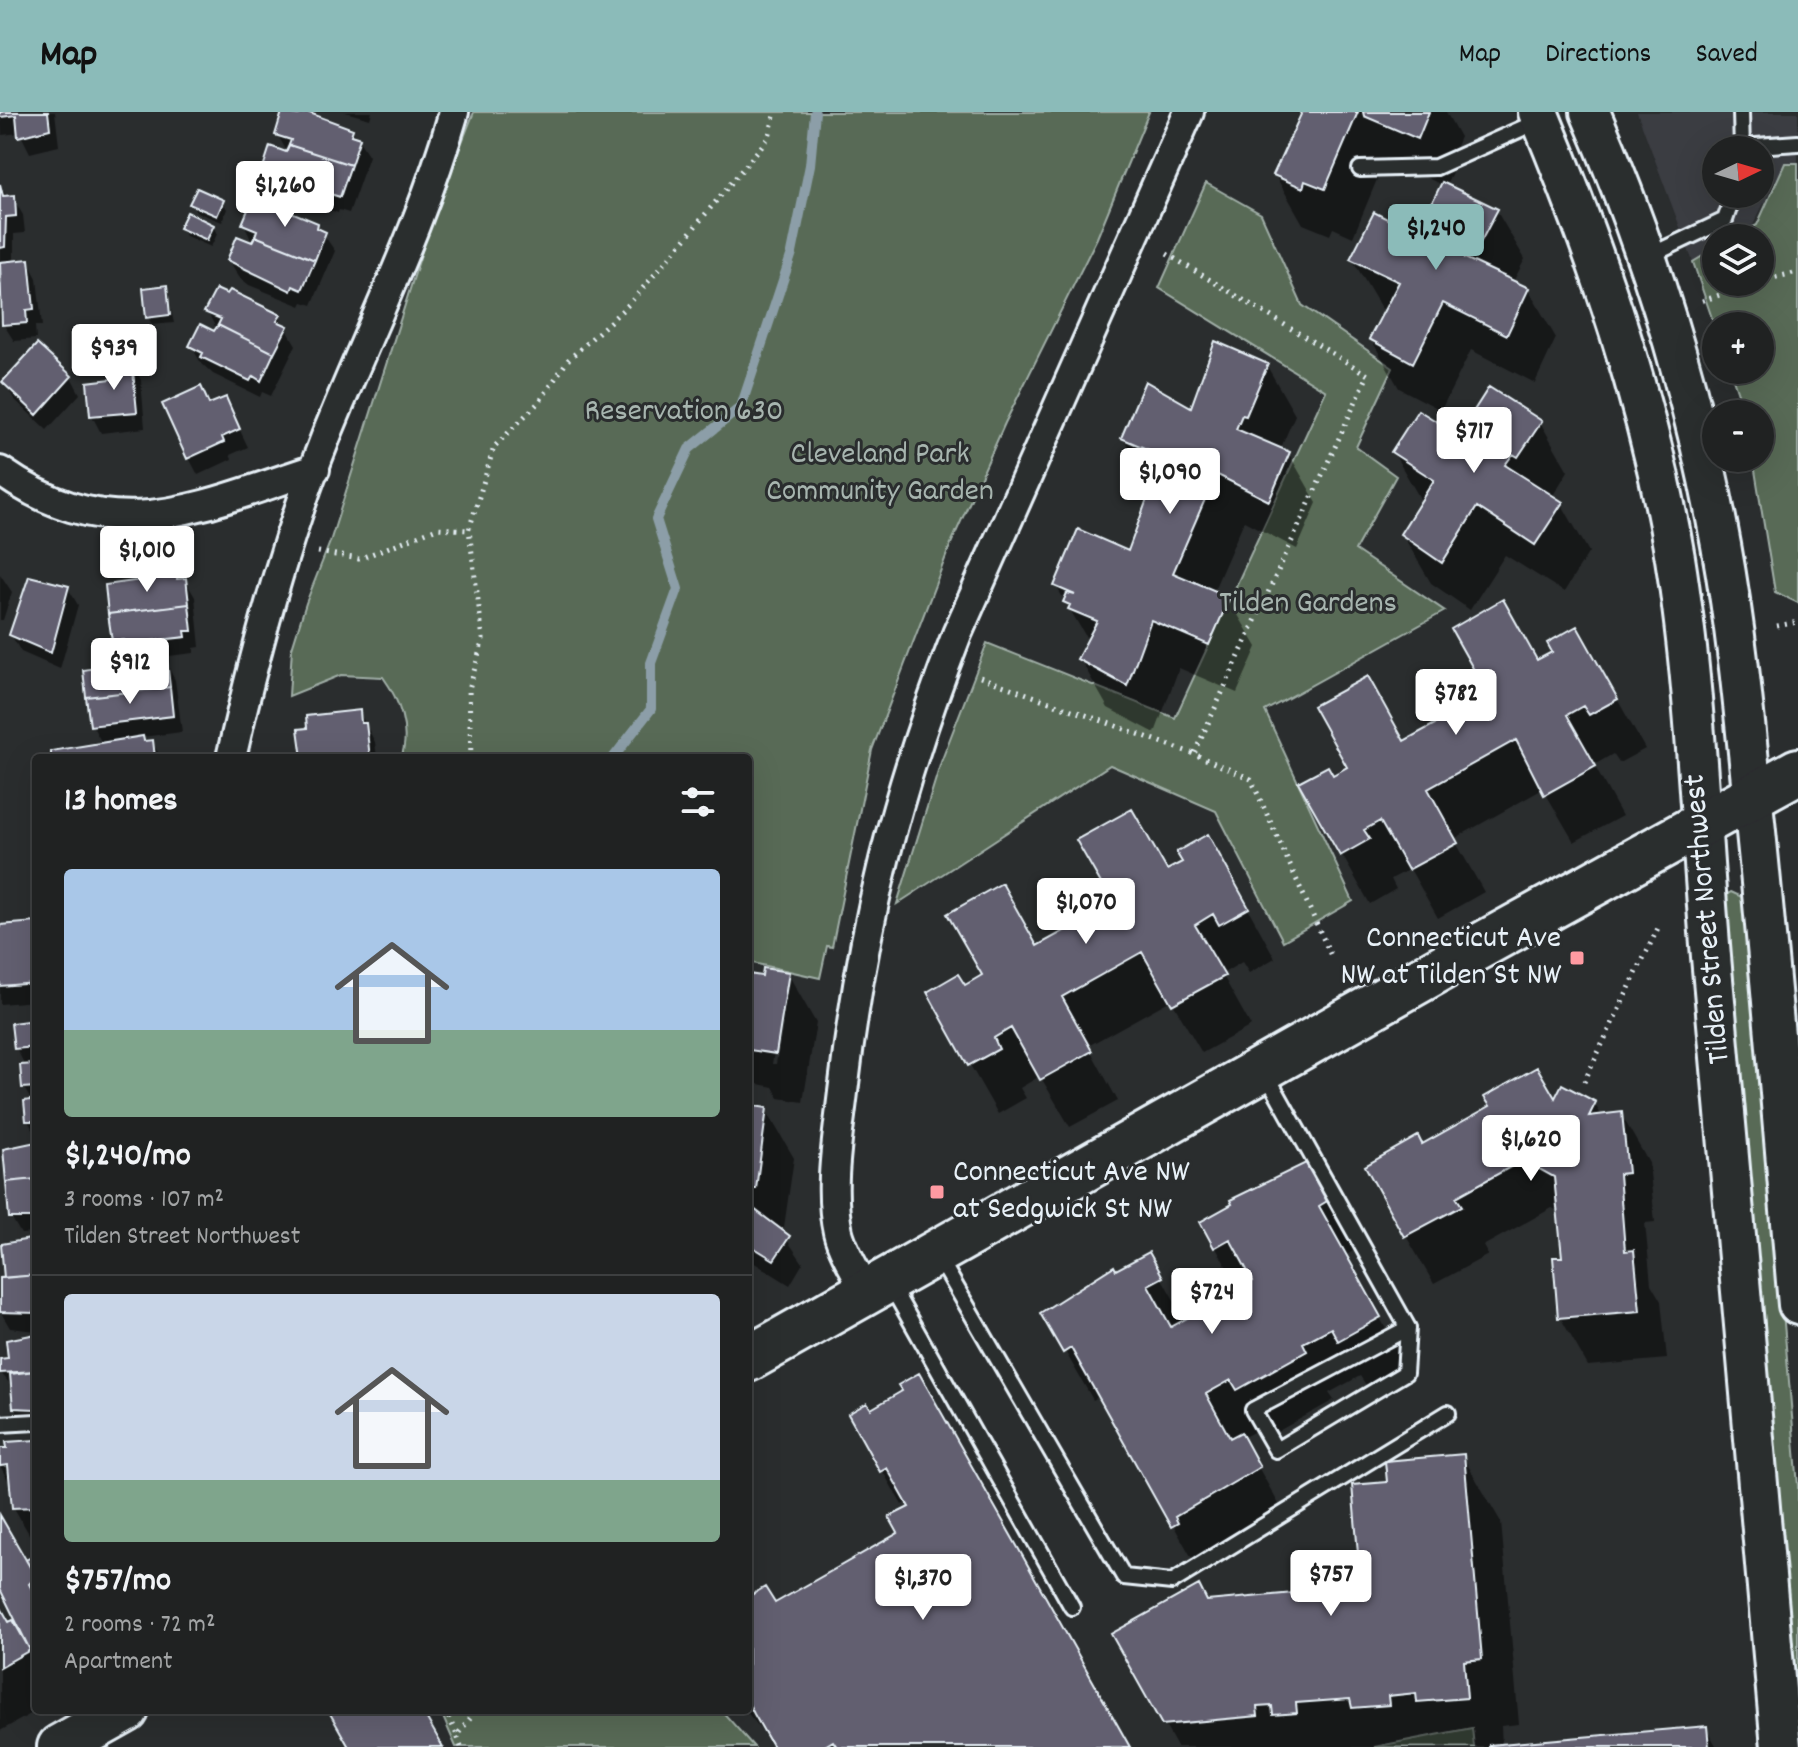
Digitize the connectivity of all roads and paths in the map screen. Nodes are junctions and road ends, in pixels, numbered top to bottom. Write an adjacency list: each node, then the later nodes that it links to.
1 (454, 112): 19 (street)
2 (775, 112): 21 (path)
3 (1189, 112): 37 (street)
4 (1590, 112): 14 (street, Tilden Street Northwest)
5 (1741, 112): 7 (lane)
6 (1540, 116): 10 (lane); 18 (street, Tilden Street Northwest)
7 (1742, 136)
8 (1798, 143): 9 (lane)
9 (1774, 145)
10 (1360, 169)
11 (1729, 208): 14 (lane)
12 (1167, 254): 28 (path)
13 (1798, 272): 15 (path)
14 (1653, 274): 18 (street); 30 (street, Tilden Street Northwest)
15 (1774, 278)
16 (1717, 296): 17 (path)
17 (1702, 301)
18 (1612, 307): 31 (street, Tilden Street Northwest)
19 (315, 469): 20 (street); 22 (street)
20 (0, 471)
21 (469, 530): 22 (path); 27 (path)
22 (289, 547): 26 (street)
23 (1798, 622): 24 (path)
24 (1777, 626)
25 (980, 677): 28 (path)
26 (232, 754)
27 (471, 754)
28 (1194, 754): 33 (path)
29 (1798, 771): 30 (main road)
30 (1753, 796): 31 (main road); 38 (street, Tilden Street Northwest)
31 (1701, 825): 34 (main road); 51 (street, Tilden Street Northwest)
32 (1658, 928): 35 (path)
33 (1332, 958)
34 (1263, 1068): 36 (main road); 39 (lane)
35 (1584, 1082)
36 (936, 1253): 37 (main road); 41 (lane)
37 (877, 1286): 40 (main road); 44 (lane)
38 (1798, 1305)
39 (1408, 1328): 39 (lane)
40 (752, 1357)
41 (1448, 1413)
42 (32, 1422): 43 (lane)
43 (0, 1424)
44 (1072, 1607)
45 (119, 1714): 49 (main road)
46 (447, 1714): 48 (path)
47 (474, 1714): 48 (path)
48 (457, 1735): 50 (path)
49 (60, 1747)
50 (461, 1747)
51 (1781, 1747)

